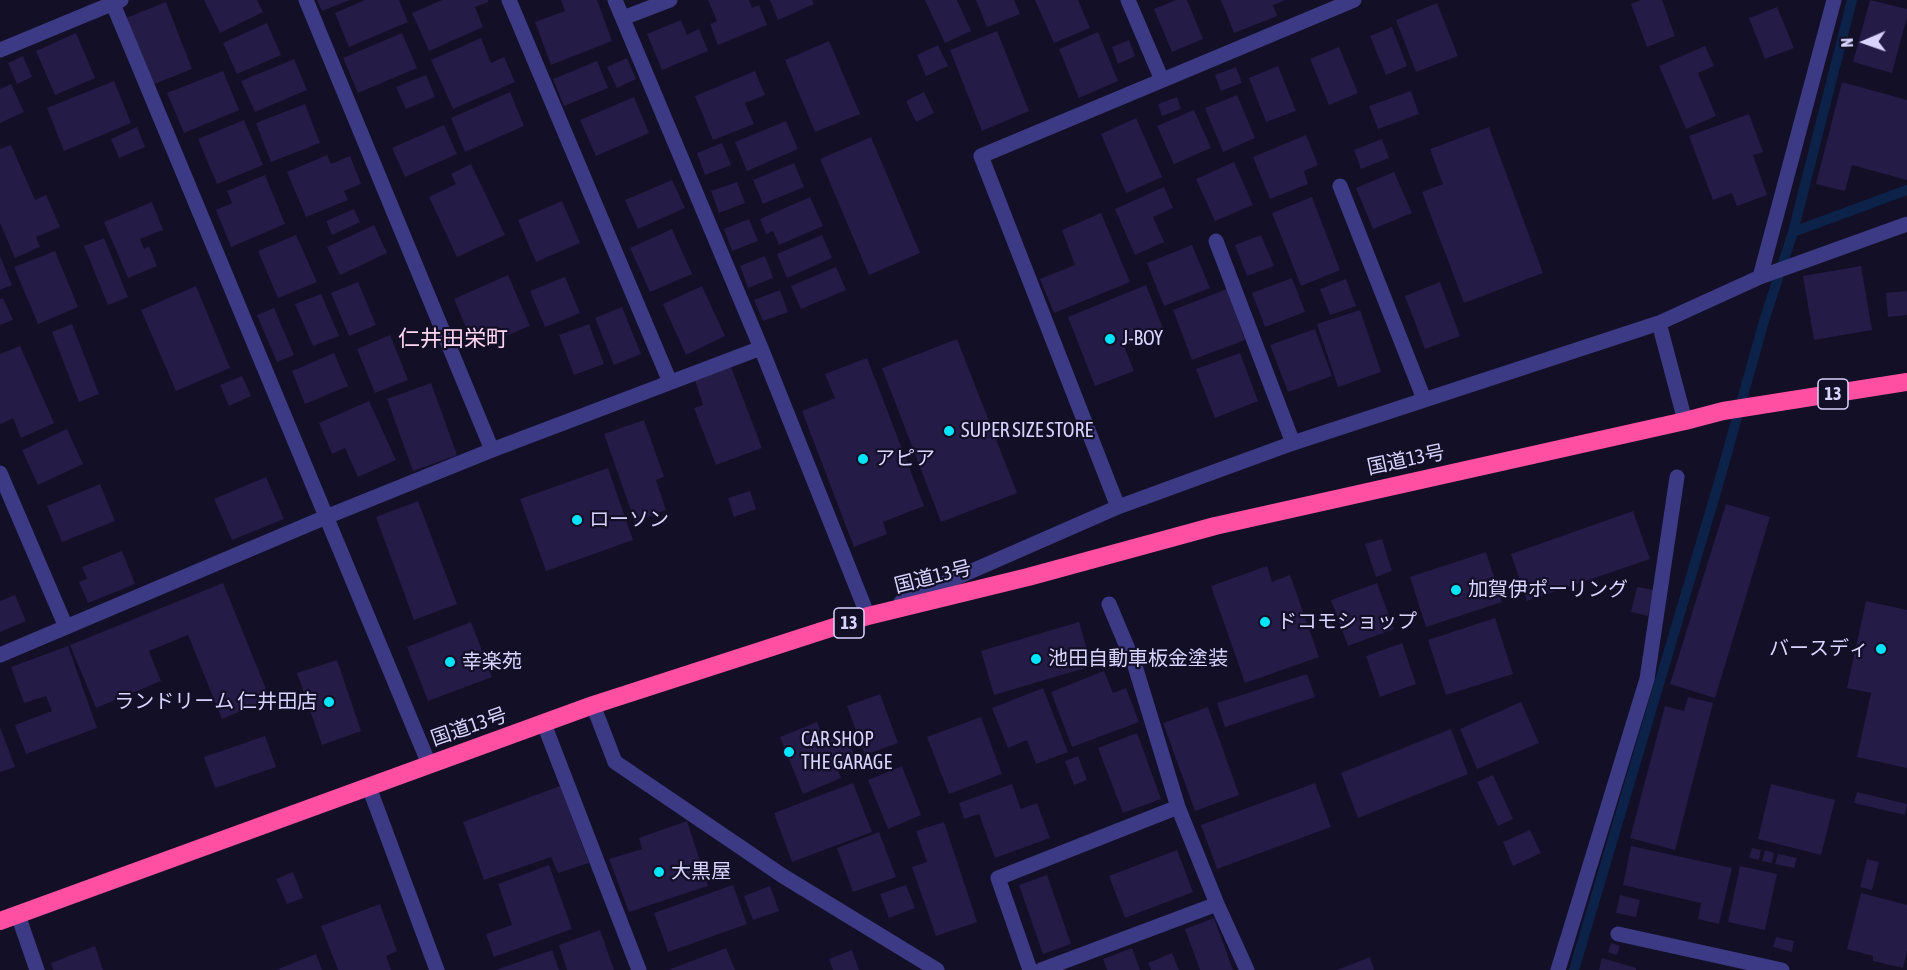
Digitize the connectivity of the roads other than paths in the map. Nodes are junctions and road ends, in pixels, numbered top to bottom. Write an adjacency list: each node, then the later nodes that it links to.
1 (306, 0): 24 (street)
2 (509, 0): 19 (street)
3 (615, 0): 10 (street)
4 (670, 0): 10 (street)
5 (1128, 0): 12 (street)
6 (1354, 0): 9 (street)
7 (1834, 0): 16 (street)
8 (117, 2): 11 (street); 28 (street)
9 (1328, 5): 12 (street)
10 (623, 18): 18 (street)
11 (0, 50)
12 (1162, 80): 27 (street)
13 (1340, 186): 21 (street)
14 (1907, 224): 16 (street)
15 (1216, 241): 23 (street)
16 (1760, 277): 17 (street)
17 (1659, 323): 21 (street); 22 (street)
18 (761, 348): 19 (street); 30 (street)
19 (670, 382): 24 (street)
20 (1907, 382): 22 (highway, 国道13号 / 13)
21 (1424, 399): 23 (street)
22 (1685, 421): 30 (highway, 国道13号 / 13)
23 (1293, 443): 27 (street)
24 (492, 450): 28 (street)
25 (0, 473): 31 (street)
26 (1677, 477): 49 (street)
27 (1118, 507): 30 (street)
28 (326, 517): 31 (street); 35 (street)
29 (1109, 604): 37 (street)
30 (868, 616): 33 (highway, 国道13号 / 13)
31 (66, 627): 32 (street)
32 (0, 655)
33 (593, 705): 34 (highway, 国道13号 / 13); 45 (street)
34 (544, 724): 35 (highway, 国道13号 / 13); 44 (street)
35 (429, 764): 36 (highway, 国道13号 / 13)
36 (369, 787): 39 (highway, 国道13号 / 13); 43 (street)
37 (1178, 807): 38 (street); 46 (street)
38 (1217, 904): 47 (street); 48 (street)
39 (18, 915): 40 (highway, 国道13号 / 13); 42 (street)
40 (0, 921)
41 (1618, 934): 50 (street)
42 (37, 970)
43 (437, 970)
44 (639, 970)
45 (937, 970)
46 (1030, 970)
47 (1041, 970)
48 (1248, 970)
49 (1558, 970)
50 (1782, 970)

